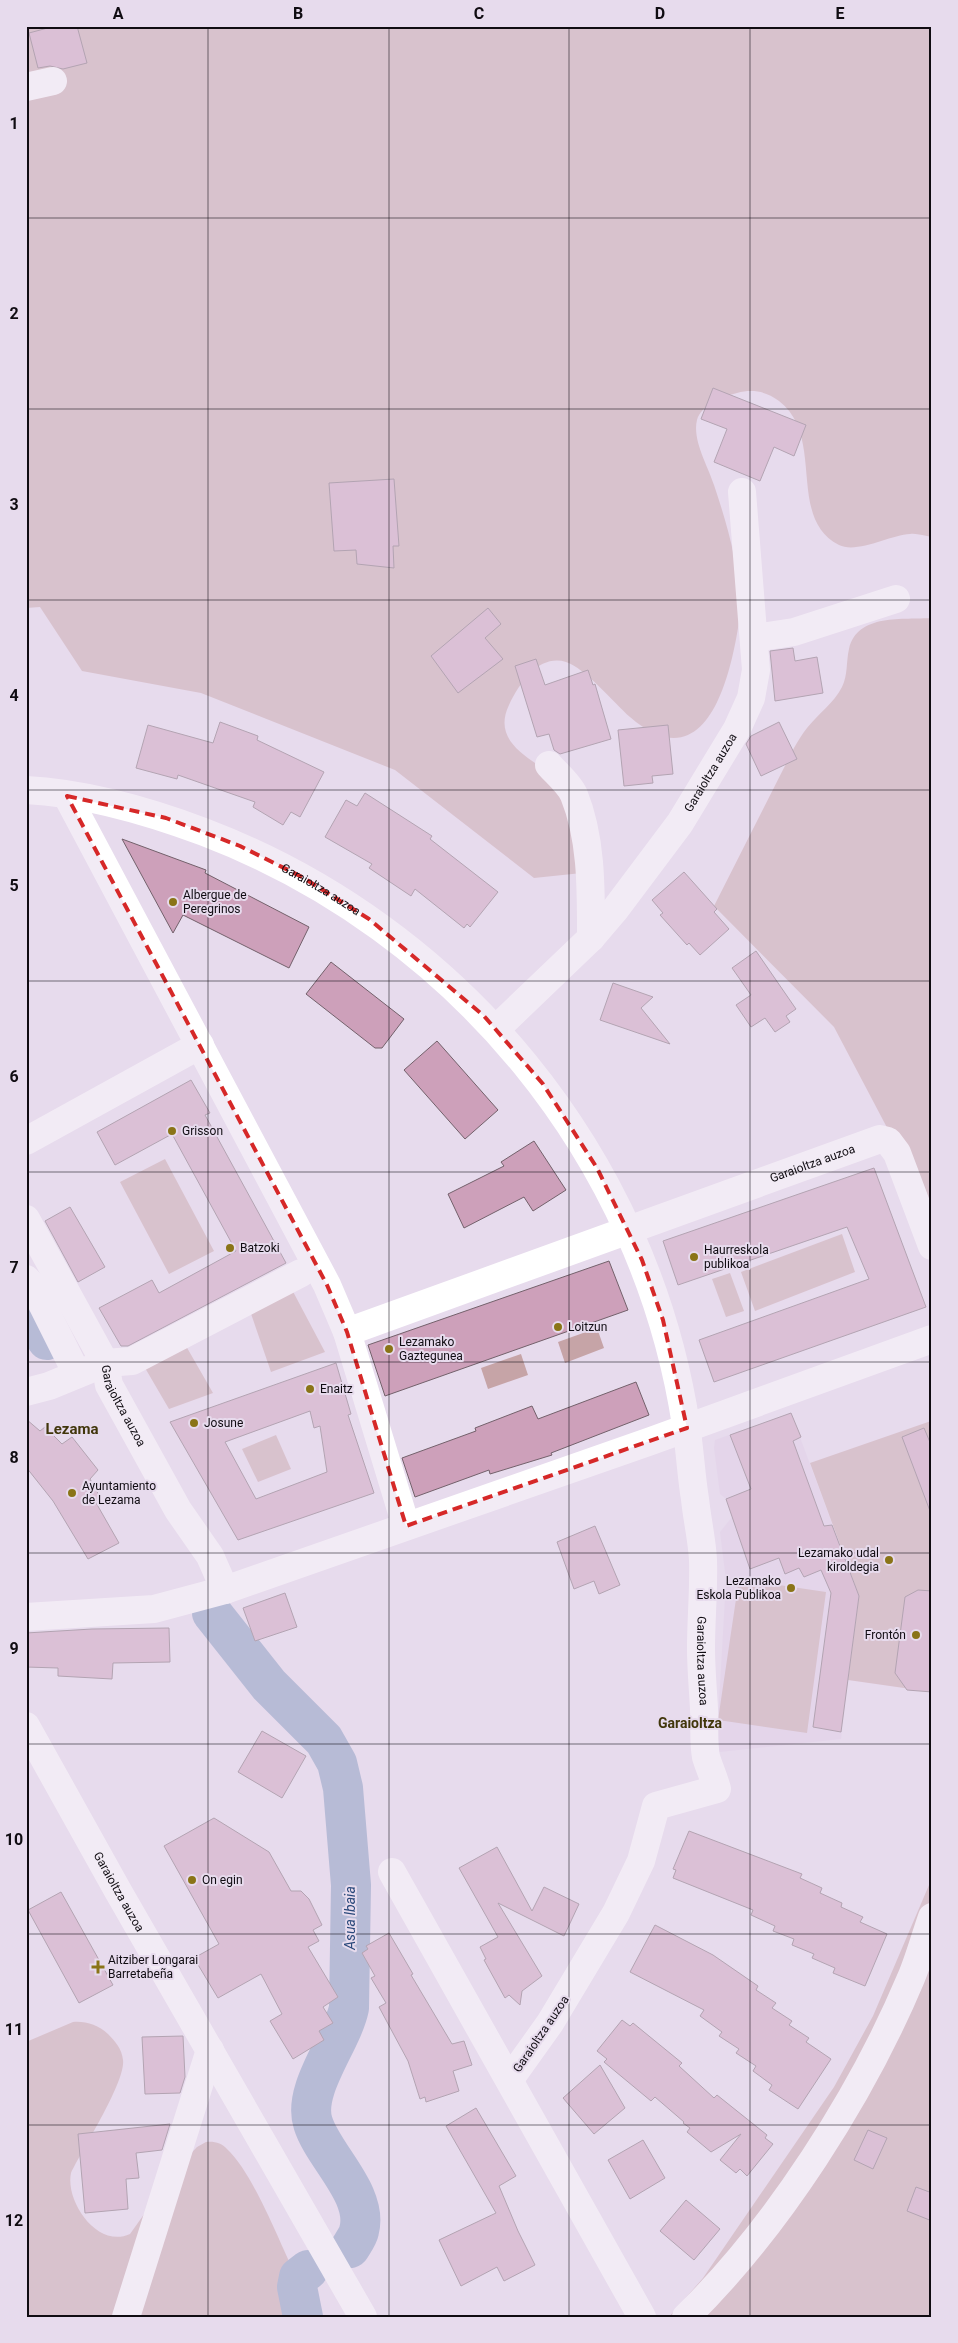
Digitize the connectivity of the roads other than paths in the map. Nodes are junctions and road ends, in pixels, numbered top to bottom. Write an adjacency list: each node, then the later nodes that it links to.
1 (53, 81): 2 (street)
2 (26, 87)
3 (742, 492): 5 (street, Garaioltza auzoa)
4 (896, 599): 5 (street)
5 (755, 638): 11 (street, Garaioltza auzoa)
6 (550, 765): 11 (street)
7 (26, 790): 8 (street, Garaioltza auzoa)
8 (67, 796): 9 (street, Garaioltza auzoa); 10 (street)
9 (114, 805): 10 (street); 12 (street, Garaioltza auzoa)
10 (92, 842): 13 (street)
11 (591, 938): 12 (street, Garaioltza auzoa)
12 (496, 1029): 16 (street, Garaioltza auzoa)
13 (200, 1045): 14 (street); 20 (street)
14 (26, 1141)
15 (26, 1219): 22 (street, Garaioltza auzoa)
16 (629, 1230): 17 (street, Garaioltza auzoa); 20 (street, Garaioltza auzoa); 25 (street, Garaioltza auzoa)
17 (932, 1246)
18 (301, 1273): 22 (street)
19 (26, 1279): 23 (street)
20 (347, 1332): 26 (street)
21 (932, 1339): 25 (street)
22 (104, 1363): 23 (street); 27 (street, Garaioltza auzoa)
23 (77, 1374): 24 (street)
24 (26, 1392)
25 (687, 1428): 26 (street); 33 (street, Garaioltza auzoa)
26 (406, 1526): 27 (street)
27 (225, 1590): 28 (street)
28 (26, 1617)
29 (26, 1726): 32 (street, Garaioltza auzoa)
30 (392, 1872): 33 (street, Garaioltza auzoa)
31 (932, 1917): 37 (street)
32 (210, 2050): 34 (street); 35 (street, Garaioltza auzoa)
33 (510, 2078): 36 (street, Garaioltza auzoa)
34 (126, 2317)
35 (363, 2317)
36 (642, 2317)
37 (686, 2317)

